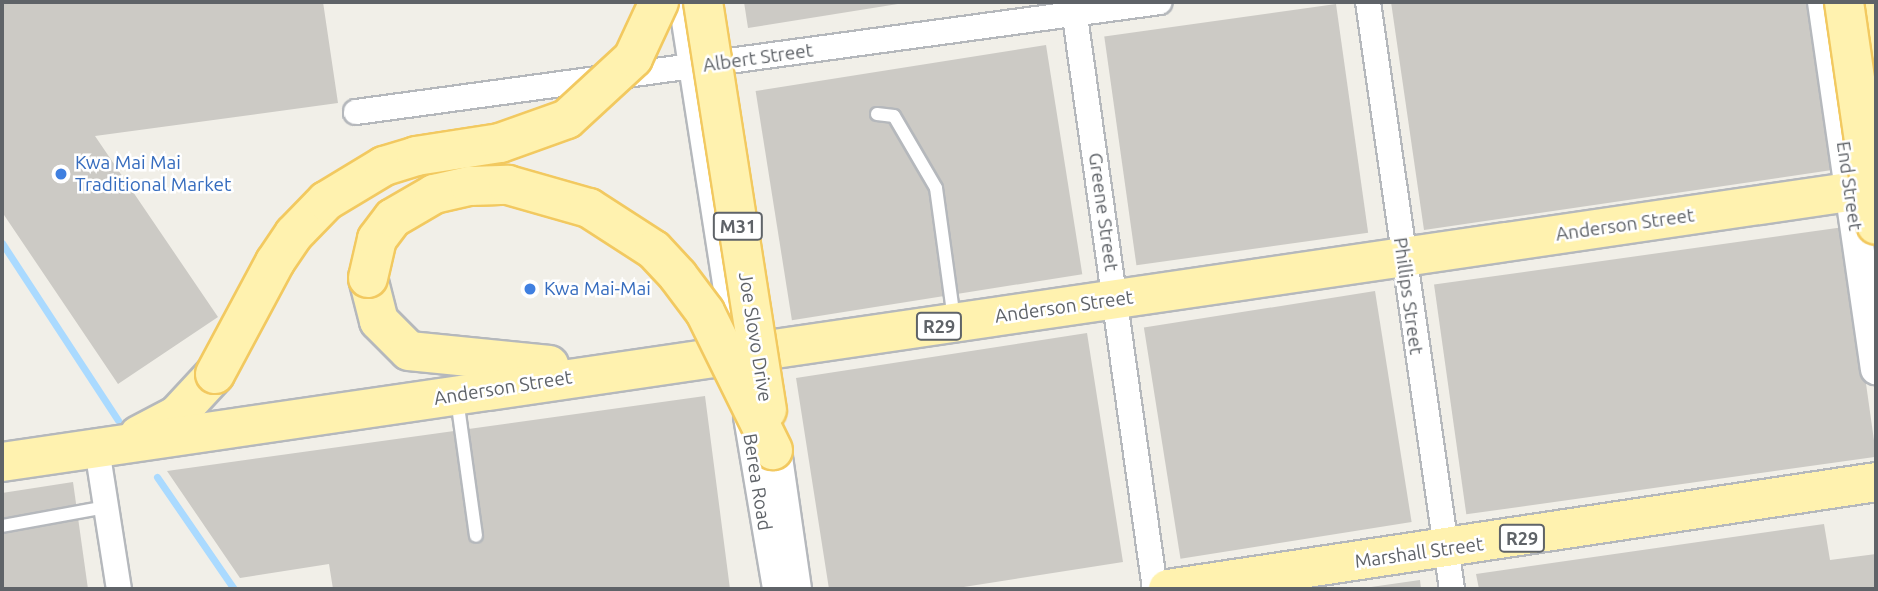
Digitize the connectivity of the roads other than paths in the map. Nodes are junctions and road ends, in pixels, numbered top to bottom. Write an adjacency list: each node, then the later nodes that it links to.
1 (659, 2): 23 (main road, bridge)
2 (681, 2): 11 (street, Berea Road)
3 (703, 2): 24 (main road, Joe Slovo Drive / M31, bridge)
4 (1160, 2): 9 (street, Albert Street)
5 (1368, 2): 16 (street, Phillips Street)
6 (1823, 2): 14 (street, End Street)
7 (1844, 2): 15 (main road, bridge)
8 (1862, 2): 10 (main road)
9 (1074, 9): 11 (street, Albert Street); 17 (street, Greene Street)
10 (1876, 43)
11 (692, 66): 12 (street, Albert Street); 19 (street, Berea Road)
12 (356, 112)
13 (877, 114): 18 (lane)
14 (1863, 190): 16 (main road, Anderson Street / R29); 20 (street, End Street)
15 (1876, 225)
16 (1402, 258): 17 (main road, Anderson Street / R29); 30 (street, Phillips Street)
17 (1115, 300): 18 (main road, Anderson Street / R29); 34 (street, Greene Street)
18 (954, 323): 19 (main road, Anderson Street / R29)
19 (736, 355): 21 (main road, Anderson Street / R29); 32 (street, Berea Road)
20 (1876, 369)
21 (616, 371): 22 (main road, Anderson Street / R29); 24 (main road, bridge)
22 (457, 395): 23 (main road, Anderson Street / R29); 29 (lane)
23 (108, 448): 25 (main road, Anderson Street / R29); 27 (street)
24 (773, 450): 33 (main road, Joe Slovo Drive / M31)
25 (2, 462)
26 (1876, 482): 30 (main road, Marshall Street / R29)
27 (106, 507): 28 (lane); 31 (street)
28 (2, 526)
29 (476, 536)
30 (1446, 549): 35 (main road, Marshall Street / R29); 36 (street, Phillips Street)
31 (119, 589)
32 (775, 589)
33 (793, 589)
34 (1156, 589)
35 (1168, 589)
36 (1452, 589)

